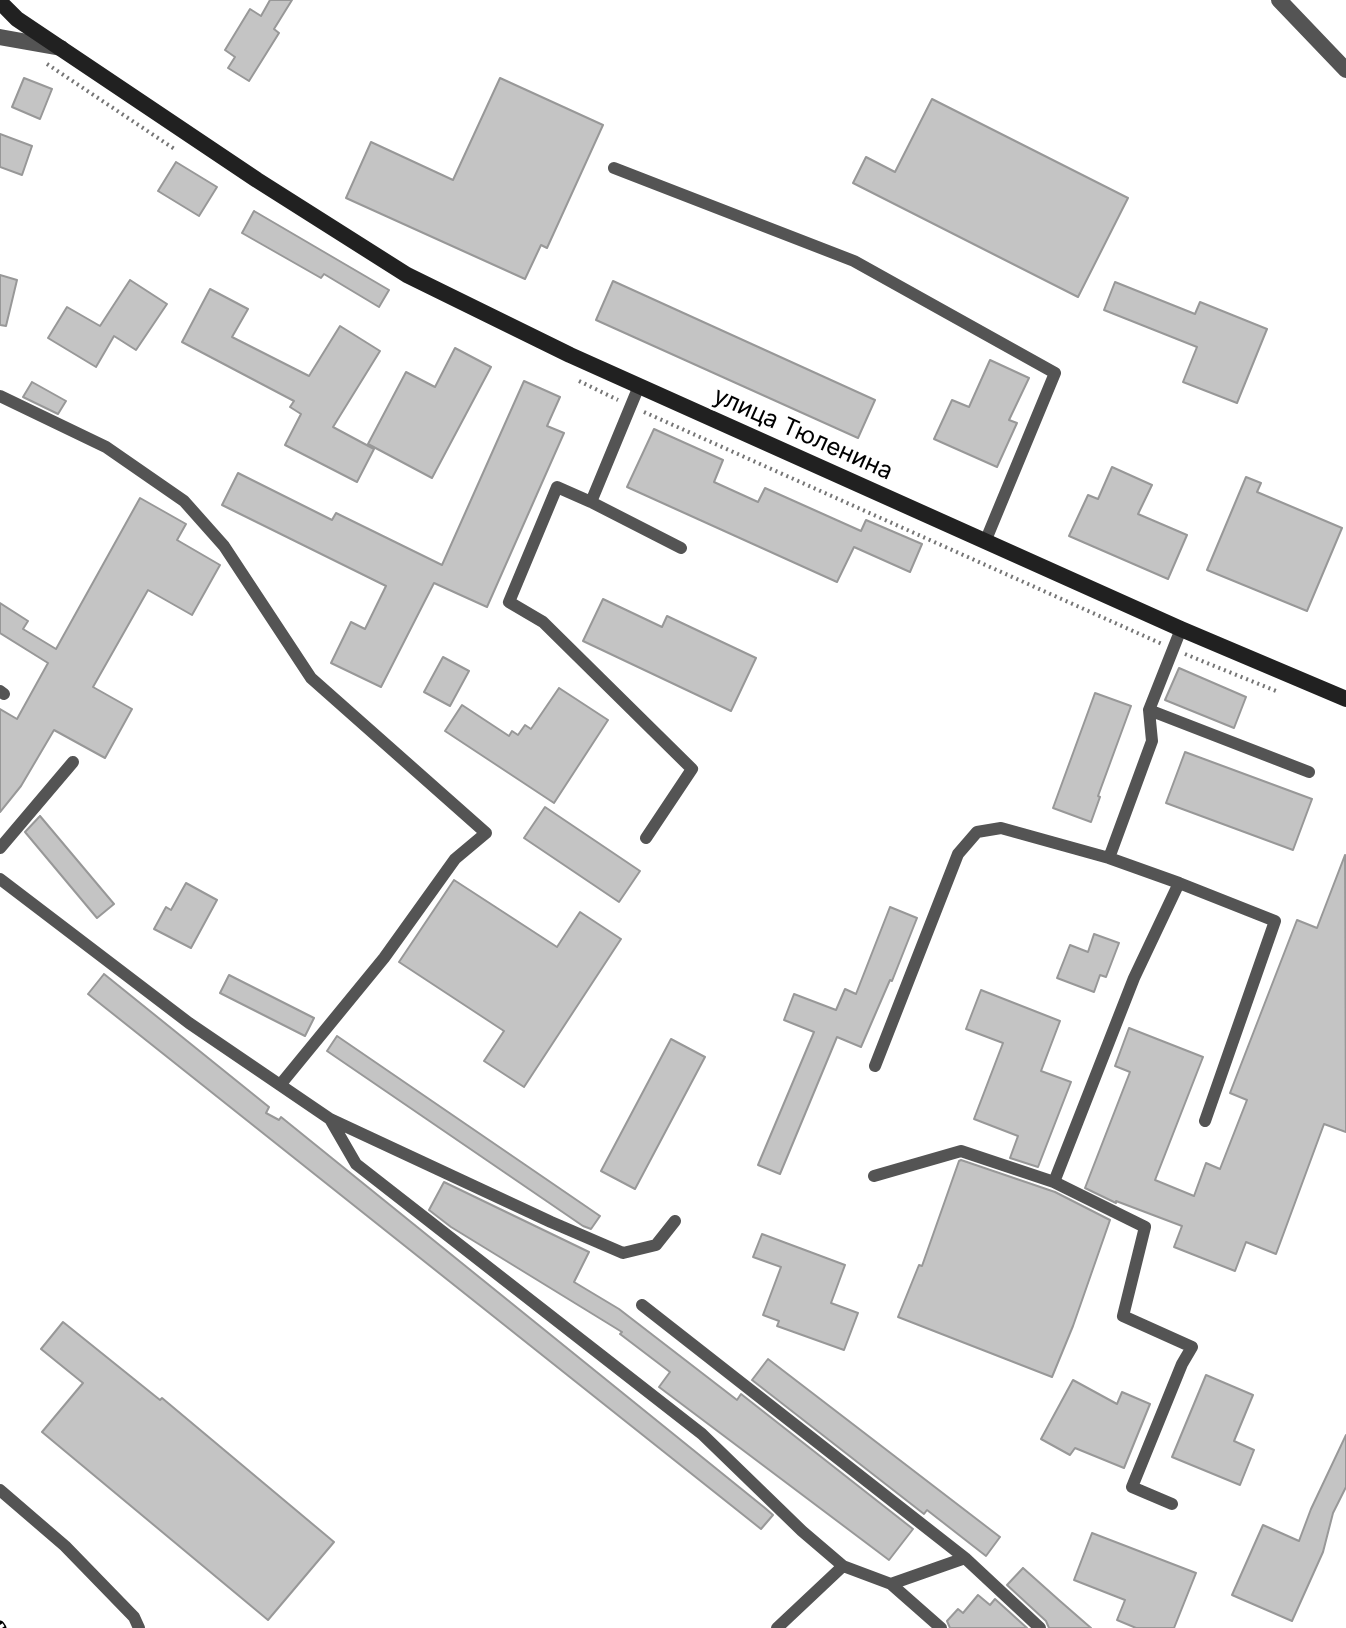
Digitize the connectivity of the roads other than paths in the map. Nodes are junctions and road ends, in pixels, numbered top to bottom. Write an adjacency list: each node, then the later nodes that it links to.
1 (1279, 0): 5 (street)
2 (0, 2): 4 (main road, улица Тюленина)
3 (0, 37): 4 (street)
4 (62, 48): 7 (main road, улица Тюленина)
5 (1346, 70)
6 (614, 168): 10 (lane)
7 (639, 386): 9 (lane); 10 (main road, улица Тюленина)
8 (0, 396): 23 (lane)
9 (591, 502): 11 (lane); 17 (lane)
10 (985, 542): 12 (main road, улица Тюленина)
11 (681, 548)
12 (1181, 629): 13 (main road, улица Тюленина); 14 (lane)
13 (1346, 699)
14 (1149, 710): 16 (lane); 19 (lane)
15 (73, 762): 18 (lane)
16 (1309, 772)
17 (646, 838)
18 (0, 848)
19 (1109, 858): 21 (lane); 22 (lane)
20 (0, 879): 23 (lane)
21 (1179, 883): 25 (lane); 27 (lane)
22 (875, 1066)
23 (280, 1085): 24 (lane)
24 (330, 1119): 28 (lane); 33 (lane)
25 (1205, 1121)
26 (874, 1176): 27 (lane)
27 (1054, 1182): 31 (lane)
28 (675, 1221)
29 (642, 1305): 32 (lane)
30 (0, 1490): 35 (lane)
31 (1172, 1504)
32 (965, 1558): 34 (lane); 38 (lane)
33 (843, 1566): 34 (lane); 36 (lane)
34 (891, 1584): 37 (lane)
35 (139, 1628)
36 (777, 1628)
37 (941, 1628)
38 (1040, 1628)

